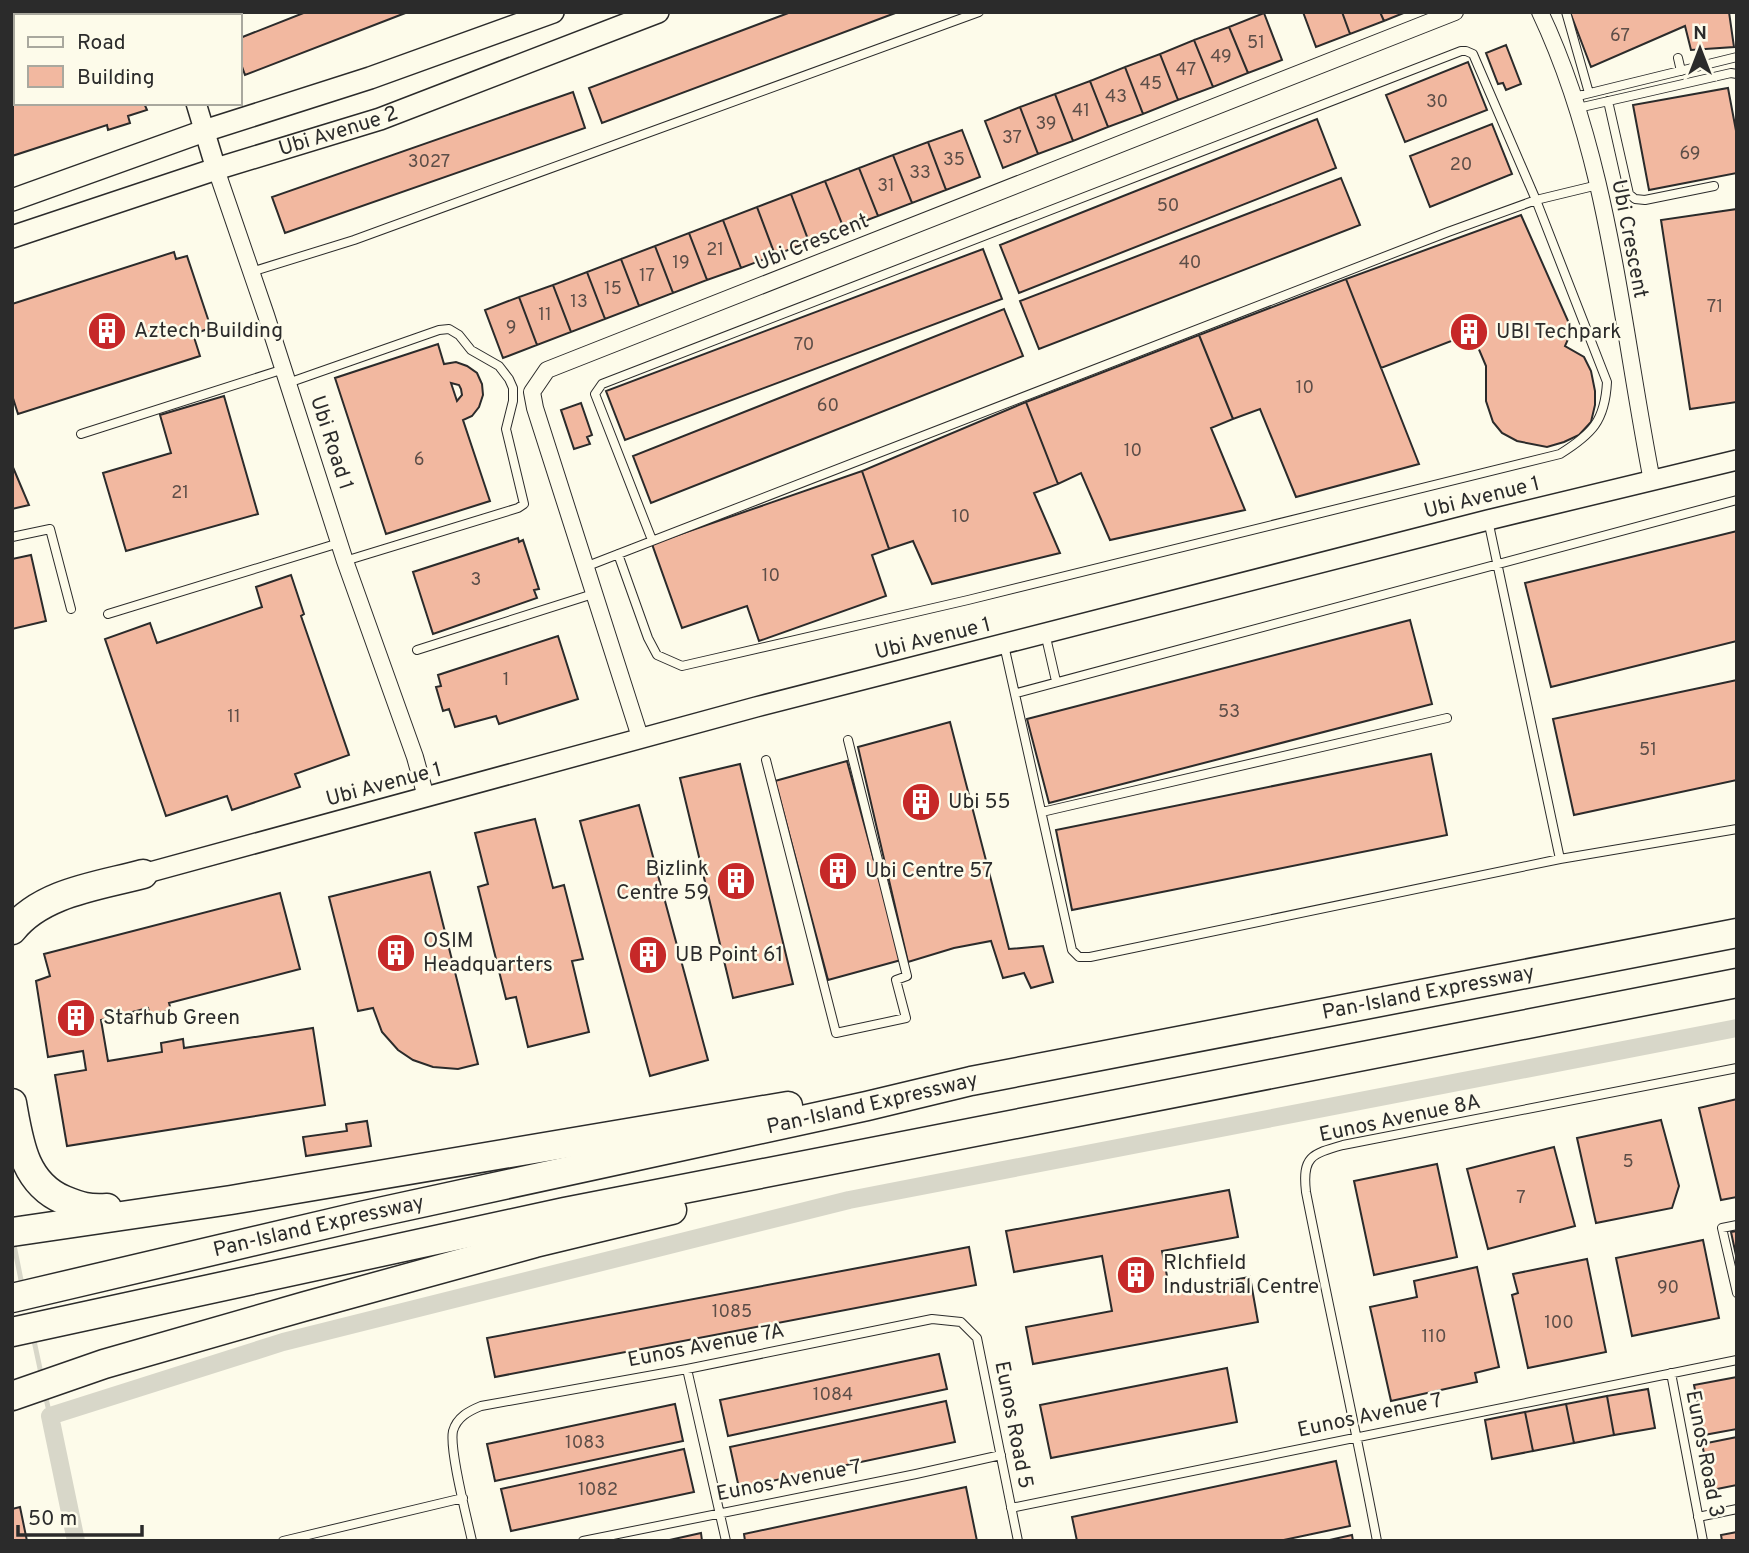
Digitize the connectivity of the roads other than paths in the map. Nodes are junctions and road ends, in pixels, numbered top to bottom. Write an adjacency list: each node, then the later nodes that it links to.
1 (553, 12): 14 (main road, Ubi Avenue 2)
2 (658, 12): 15 (main road, Ubi Avenue 2)
3 (979, 12): 21 (lane)
4 (1455, 12): 34 (street, Ubi Crescent)
5 (1540, 12): 11 (street, Ubi Crescent)
6 (1566, 12): 11 (lane)
7 (1737, 57): 9 (lane)
8 (1678, 58): 9 (lane)
9 (1681, 71): 11 (lane)
10 (1737, 74): 12 (lane)
11 (1580, 100): 12 (lane); 16 (street, Ubi Crescent)
12 (1608, 101): 17 (lane)
13 (197, 105): 14 (street, Ubi Road 1)
14 (204, 131): 15 (street, Ubi Road 1); 18 (main road, Ubi Avenue 2)
15 (216, 169): 20 (main road, Ubi Avenue 2); 21 (street, Ubi Road 1)
16 (1598, 185): 19 (lane); 25 (street, Ubi Crescent)
17 (1714, 186)
18 (12, 200)
19 (1536, 200): 29 (lane); 29 (lane); 31 (lane)
20 (12, 237)
21 (251, 272): 22 (street, Ubi Road 1)
22 (286, 376): 23 (lane); 30 (street, Ubi Road 1); 32 (lane)
23 (81, 434)
24 (1737, 460): 25 (street, Ubi Avenue 1)
25 (1651, 481): 27 (street, Ubi Avenue 1)
26 (1737, 500): 33 (lane)
27 (1488, 520): 33 (lane); 38 (street, Ubi Avenue 1)
28 (12, 537): 36 (lane)
29 (652, 540): 31 (lane)
30 (339, 543): 32 (street, Ubi Road 1); 37 (lane)
31 (618, 554): 34 (lane)
32 (345, 561): 47 (street, Ubi Road 1)
33 (1497, 562): 41 (lane); 50 (lane)
34 (585, 567): 35 (street, Ubi Crescent)
35 (593, 594): 40 (lane); 44 (street, Ubi Crescent)
36 (71, 609)
37 (107, 614)
38 (1045, 633): 39 (street, Ubi Avenue 1); 41 (lane)
39 (1004, 645): 42 (lane); 44 (street, Ubi Avenue 1)
40 (417, 650)
41 (1056, 681): 42 (lane)
42 (1017, 693): 48 (lane)
43 (1447, 718): 48 (lane)
44 (640, 737): 47 (street, Ubi Avenue 1)
45 (848, 740): 46 (lane)
46 (766, 760)
47 (426, 797): 51 (street, Ubi Avenue 1)
48 (1042, 812): 50 (lane)
49 (1737, 829): 50 (lane)
50 (1560, 859)
51 (143, 874): 52 (highway)
52 (12, 930)
53 (1737, 933): 56 (highway, Pan-Island Expressway)
54 (1737, 983): 58 (highway, Pan-Island Expressway)
55 (1737, 1068): 70 (lane, Eunos Avenue 8A)
56 (971, 1081): 59 (highway); 63 (highway, Pan-Island Expressway)
57 (12, 1103): 59 (highway)
58 (705, 1186): 65 (highway, Pan-Island Expressway); 69 (highway)
59 (232, 1200): 61 (highway)
60 (1737, 1225): 62 (lane)
61 (16, 1231)
62 (1737, 1293)
63 (12, 1298)
64 (961, 1322): 67 (lane, Eunos Avenue 7A); 71 (lane, Eunos Road 5)
65 (12, 1332)
66 (1737, 1360): 68 (lane, Eunos Avenue 7)
67 (687, 1369): 72 (lane, Eunos Avenue 7A); 75 (lane)
68 (1671, 1373): 70 (lane, Eunos Avenue 7); 76 (lane, Eunos Road 3)
69 (32, 1389)
70 (1357, 1436): 73 (lane, Eunos Avenue 7); 82 (lane)
71 (1001, 1455): 73 (lane, Eunos Road 5); 75 (lane, Eunos Avenue 7)
72 (463, 1498): 77 (lane); 78 (lane)
73 (1011, 1508): 81 (lane, Eunos Road 5)
74 (1737, 1509): 76 (lane)
75 (721, 1512): 79 (lane, Eunos Avenue 7); 80 (lane)
76 (1698, 1517): 83 (lane, Eunos Road 3)
77 (283, 1541)
78 (472, 1541)
79 (583, 1541)
80 (726, 1541)
81 (1018, 1541)
82 (1377, 1541)
83 (1703, 1541)

